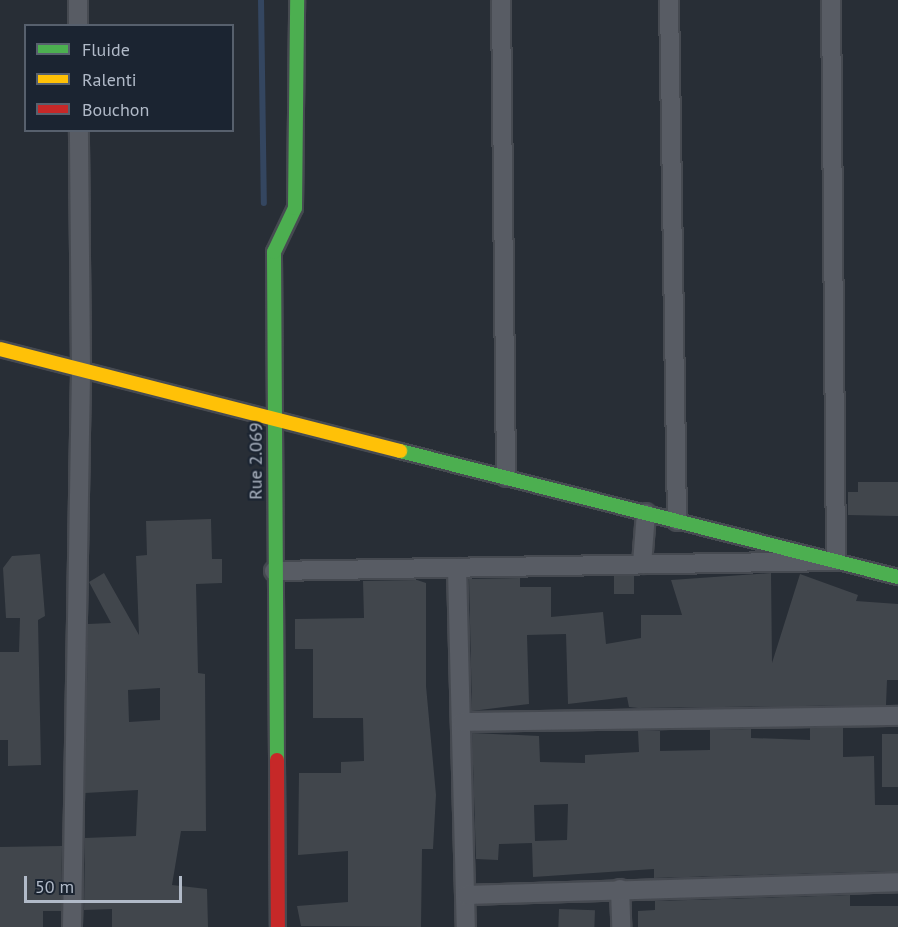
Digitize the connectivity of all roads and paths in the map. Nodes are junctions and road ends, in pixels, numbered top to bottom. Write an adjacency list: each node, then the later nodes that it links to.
1 (78, 0): 6 (street)
2 (297, 0): 10 (street, Rue 2.069)
3 (501, 0): 11 (street)
4 (669, 0): 13 (street)
5 (831, 0): 14 (street)
6 (78, 24)
7 (79, 132): 9 (street)
8 (0, 349): 9 (street)
9 (81, 370): 10 (street); 24 (street)
10 (274, 418): 11 (street); 17 (street, Rue 2.069)
11 (506, 477): 12 (street)
12 (646, 513): 13 (street); 15 (street)
13 (677, 521): 14 (street)
14 (836, 561): 15 (street); 18 (street)
15 (642, 564): 16 (street)
16 (457, 568): 17 (street); 20 (street)
17 (274, 571): 25 (street, Rue 2.069)
18 (898, 577)
19 (898, 716): 20 (street)
20 (461, 722): 23 (street)
21 (898, 882): 22 (street)
22 (620, 889): 23 (street); 27 (street)
23 (466, 895): 26 (street)
24 (72, 927)
25 (278, 927)
26 (466, 927)
27 (621, 927)

